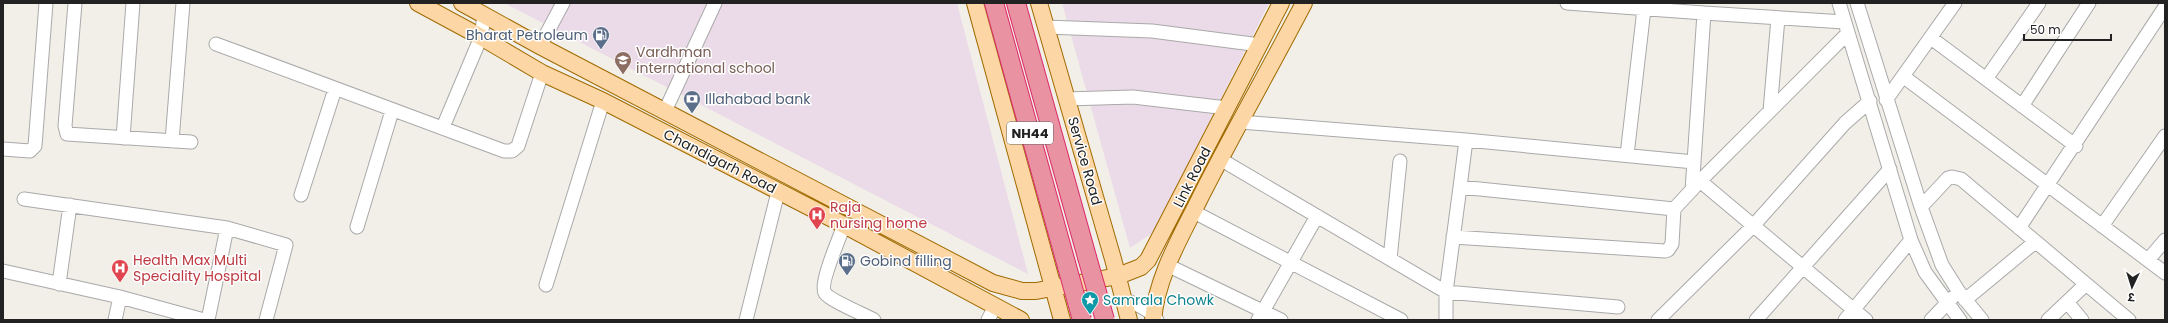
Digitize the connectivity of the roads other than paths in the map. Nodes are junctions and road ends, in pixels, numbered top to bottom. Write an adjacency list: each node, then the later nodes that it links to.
1 (46, 3): 55 (street)
2 (75, 3): 50 (street)
3 (133, 3): 50 (street)
4 (183, 3): 52 (street)
5 (418, 3): 29 (main road, Chandigarh Road)
6 (462, 3): 25 (main road, Chandigarh Road)
7 (563, 3): 33 (street)
8 (715, 3): 45 (street)
9 (975, 3): 93 (main road)
10 (994, 3): 112 (highway, NH44, bridge)
11 (1016, 3): 113 (highway, NH44, bridge)
12 (1038, 3): 27 (main road, Service Road)
13 (1281, 3): 32 (main road, Link Road)
14 (1304, 3): 47 (main road, Link Road)
15 (1567, 3): 23 (street)
16 (1839, 3): 28 (street)
17 (1857, 3): 39 (street)
18 (1955, 3): 30 (street)
19 (2038, 3): 36 (street)
20 (2089, 3): 42 (street)
21 (1666, 6): 23 (street); 24 (street)
22 (2165, 7): 54 (street)
23 (1644, 8): 56 (street)
24 (1704, 13): 26 (street); 59 (street)
25 (484, 16): 29 (street); 33 (main road, Chandigarh Road)
26 (1778, 18): 28 (street); 46 (street)
27 (1046, 27): 32 (street); 38 (main road, Service Road)
28 (1846, 28): 41 (street); 46 (street)
29 (481, 37): 34 (main road, Chandigarh Road); 48 (street)
30 (1931, 38): 35 (street); 36 (street)
31 (216, 44): 37 (street)
32 (1260, 45): 43 (main road, Link Road)
33 (540, 46): 45 (main road, Chandigarh Road)
34 (542, 73): 40 (main road, Chandigarh Road); 48 (street)
35 (1904, 77): 39 (street); 61 (street)
36 (1986, 79): 42 (street)
37 (335, 89): 44 (street); 65 (street)
38 (1066, 99): 43 (street); 89 (main road, Service Road)
39 (1886, 100): 68 (street)
40 (603, 101): 64 (main road, Chandigarh Road); 92 (street)
41 (1870, 101): 60 (street); 73 (street)
42 (2022, 106): 54 (street)
43 (1227, 108): 89 (main road, Link Road)
44 (392, 110): 48 (street); 75 (street)
45 (665, 110): 93 (main road, Chandigarh Road)
46 (1770, 111): 62 (street)
47 (1240, 122): 51 (street); 57 (main road, Link Road)
48 (443, 127)
49 (2165, 136): 74 (street)
50 (123, 138): 52 (street)
51 (1466, 140): 56 (street); 63 (street)
52 (172, 141): 53 (street)
53 (190, 142)
54 (2076, 146): 61 (street)
55 (3, 149)
56 (1627, 155): 59 (street)
57 (1220, 159): 70 (main road, Link Road); 71 (street)
58 (1400, 161): 82 (street)
59 (1694, 162): 62 (street)
60 (1890, 169): 79 (street); 86 (street)
61 (2048, 185): 74 (street); 77 (street)
62 (1696, 186): 69 (street); 73 (street)
63 (1460, 187): 69 (street); 78 (street)
64 (778, 192): 72 (main road, Chandigarh Road); 108 (street)
65 (301, 195)
66 (24, 198): 67 (street)
67 (70, 205): 76 (street); 90 (street)
68 (1921, 207): 77 (street); 96 (street)
69 (1674, 209): 78 (street)
70 (1194, 212): 84 (street); 85 (main road, Link Road)
71 (1317, 216): 82 (street); 84 (street)
72 (844, 226): 101 (main road, Chandigarh Road); 109 (street)
73 (1753, 226): 86 (street); 118 (street)
74 (2102, 226): 83 (street)
75 (357, 227)
76 (227, 228): 106 (street); 107 (street)
77 (2019, 228): 81 (street)
78 (1454, 238): 94 (street)
79 (1911, 240): 96 (street); 100 (street)
80 (2165, 240): 83 (street)
81 (2035, 242): 91 (street); 96 (street)
82 (1390, 259): 94 (street)
83 (2148, 260): 88 (street)
84 (1291, 261): 102 (street); 116 (street)
85 (1167, 265): 102 (street); 103 (main road, Link Road)
86 (1802, 267): 100 (street); 119 (street)
87 (3, 271): 90 (street)
88 (2165, 273)
89 (1118, 276): 93 (main road, Link Road); 97 (main road, Service Road)
90 (60, 284): 95 (street)
91 (2086, 284): 98 (street); 127 (street)
92 (546, 285)
93 (1053, 288): 111 (main road)
94 (1446, 292): 99 (street); 117 (street)
95 (120, 297): 104 (street); 105 (street)
96 (1955, 298): 122 (street); 123 (street); 124 (street)
97 (1124, 300): 103 (street); 114 (main road, Service Road)
98 (2067, 302): 125 (street); 126 (street)
99 (1618, 307)
100 (1854, 310): 120 (street); 121 (street)
101 (991, 313): 110 (main road, Chandigarh Road)
102 (1261, 316): 115 (street)
103 (1155, 318)
104 (115, 320)
105 (204, 320)
106 (208, 320)
107 (266, 320)
108 (746, 320)
109 (874, 320)
110 (1021, 320)
111 (1062, 320)
112 (1082, 320)
113 (1104, 320)
114 (1129, 320)
115 (1281, 320)
116 (1401, 320)
117 (1446, 320)
118 (1658, 320)
119 (1756, 320)
120 (1845, 320)
121 (1866, 320)
122 (1931, 320)
123 (1960, 320)
124 (1982, 320)
125 (2048, 320)
126 (2082, 320)
127 (2129, 320)

